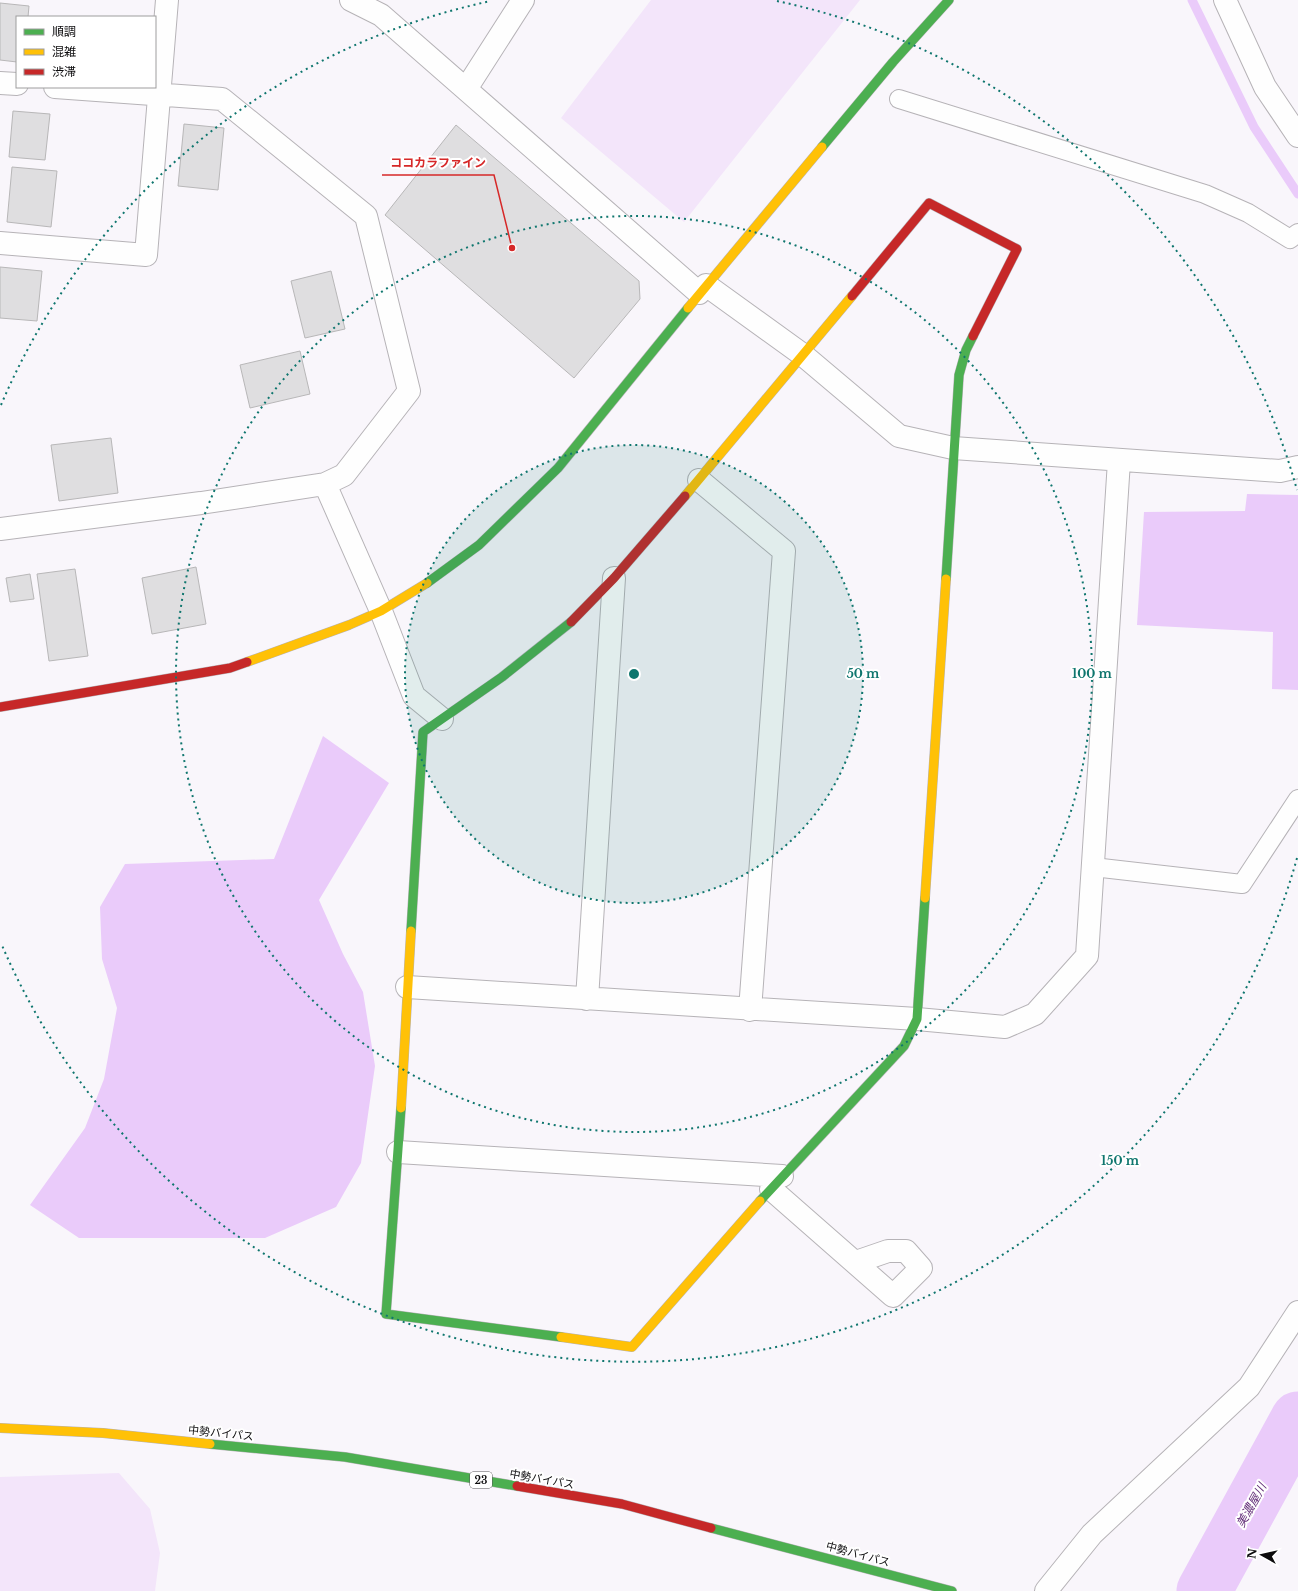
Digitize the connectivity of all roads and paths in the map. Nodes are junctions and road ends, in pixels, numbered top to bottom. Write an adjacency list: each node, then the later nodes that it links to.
1 (167, 0): 10 (street)
2 (351, 0): 9 (street)
3 (523, 0): 9 (street)
4 (949, 0): 15 (main road)
5 (1225, 0): 12 (street)
6 (0, 83): 7 (street)
7 (16, 84)
8 (70, 88): 10 (street)
9 (466, 89): 15 (street)
10 (159, 94): 14 (street); 21 (street)
11 (899, 99): 13 (lane)
12 (1298, 136)
13 (1298, 234)
14 (0, 243)
15 (702, 289): 16 (street); 24 (main road)
16 (803, 356): 17 (street); 17 (main road); 20 (main road)
17 (953, 448): 18 (street); 32 (main road)
18 (1119, 461): 19 (street); 28 (street)
19 (1298, 467)
20 (699, 480): 23 (main road); 31 (street)
21 (325, 484): 22 (street); 24 (street)
22 (0, 529)
23 (614, 578): 26 (main road); 30 (street)
24 (382, 611): 25 (main road); 26 (street)
25 (0, 707)
26 (442, 719): 29 (main road)
27 (1298, 799): 28 (lane)
28 (1093, 867): 32 (street)
29 (407, 987): 30 (street); 33 (main road)
30 (587, 999): 31 (street)
31 (750, 1010): 32 (street)
32 (917, 1019): 34 (main road)
33 (398, 1152): 34 (street); 34 (main road)
34 (777, 1183): 35 (street)
35 (856, 1262)
36 (1298, 1312): 39 (street)
37 (0, 1428): 38 (main road, 中勢バイパス / 23)
38 (952, 1591)
39 (1046, 1591)

